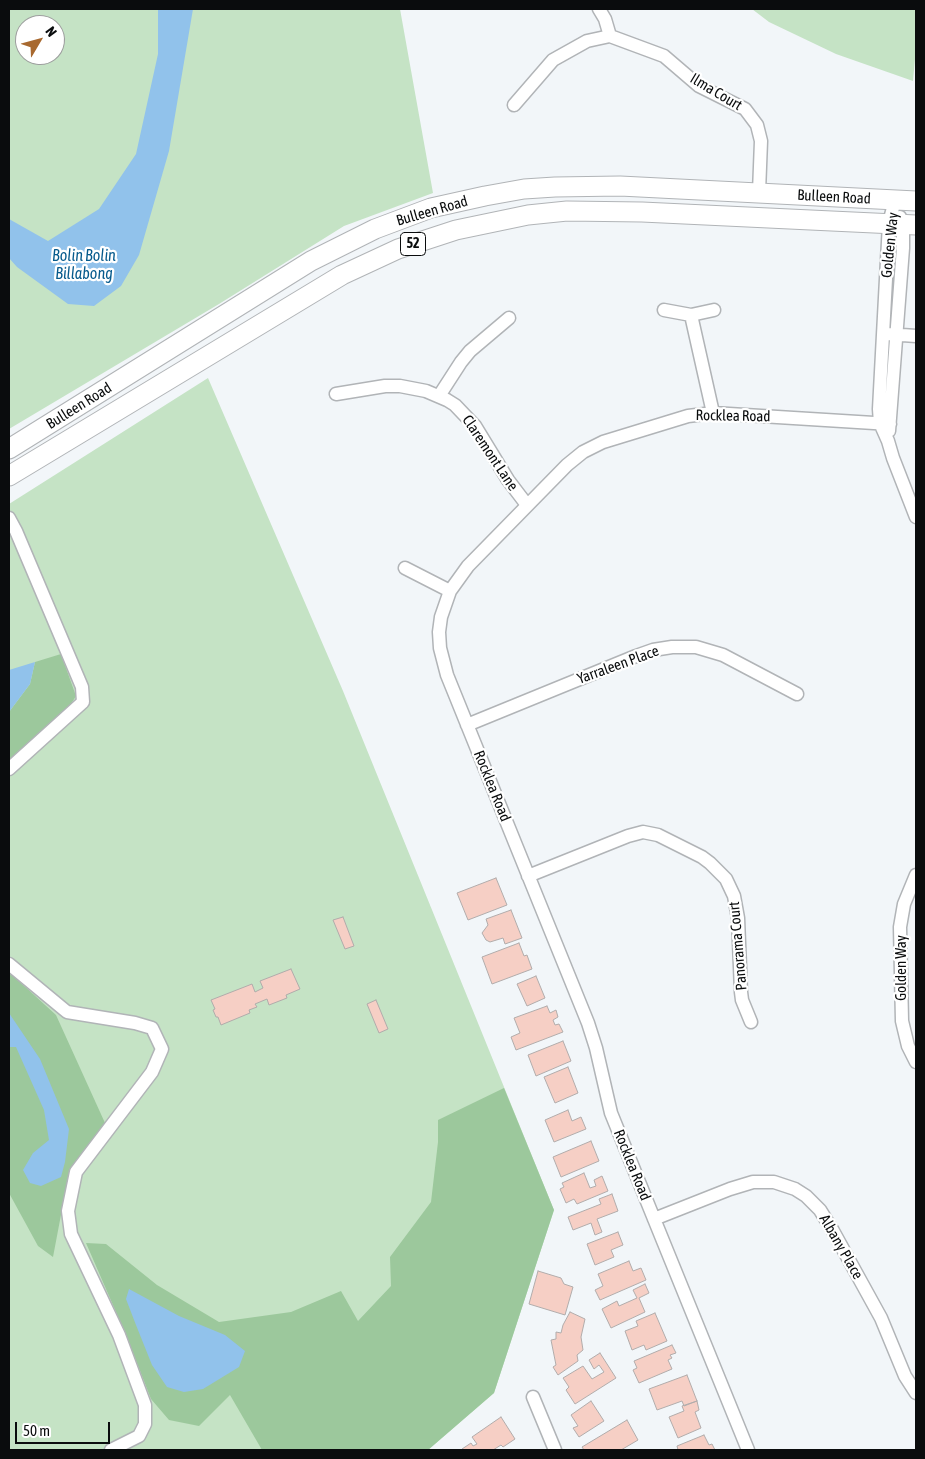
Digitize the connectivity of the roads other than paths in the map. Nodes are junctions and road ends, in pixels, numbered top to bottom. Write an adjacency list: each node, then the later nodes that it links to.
1 (598, 9): 2 (street)
2 (610, 36): 3 (street); 5 (street, Ilma Court)
3 (514, 105)
4 (640, 187): 5 (highway, Bulleen Road / 52); 8 (highway); 21 (highway, Bulleen Road / 52)
5 (759, 192): 6 (highway, Bulleen Road / 52)
6 (895, 200): 7 (highway, Bulleen Road / 52); 9 (street, Golden Way)
7 (916, 202)
8 (642, 212): 9 (highway, Bulleen Road / 52); 22 (highway, Bulleen Road / 52)
9 (903, 224): 14 (street, Golden Way); 15 (street, Golden Way)
10 (664, 310): 12 (street)
11 (714, 310): 12 (street)
12 (692, 315): 19 (street)
13 (509, 318): 18 (street)
14 (883, 334): 15 (street); 20 (street, Golden Way)
15 (897, 335): 16 (street); 20 (street, Golden Way)
16 (916, 336)
17 (336, 394): 18 (street, Claremont Lane)
18 (439, 396): 23 (street, Claremont Lane)
19 (713, 413): 20 (street, Rocklea Road); 23 (street, Rocklea Road)
20 (885, 423): 24 (street, Golden Way)
21 (9, 449)
22 (9, 476)
23 (526, 505): 27 (street, Rocklea Road)
24 (916, 517)
25 (9, 518): 30 (street)
26 (405, 568): 27 (street)
27 (450, 591): 29 (street, Rocklea Road)
28 (797, 694): 29 (street, Yarraleen Place)
29 (467, 725): 32 (street, Rocklea Road)
30 (9, 769)
31 (916, 875): 35 (street, Golden Way)
32 (528, 876): 34 (street, Panorama Court); 36 (street, Rocklea Road)
33 (9, 964): 39 (street)
34 (751, 1022)
35 (916, 1062)
36 (654, 1219): 37 (street, Albany Place); 41 (street, Rocklea Road)
37 (916, 1393)
38 (534, 1397): 40 (street)
39 (111, 1450)
40 (555, 1450)
41 (748, 1450)

